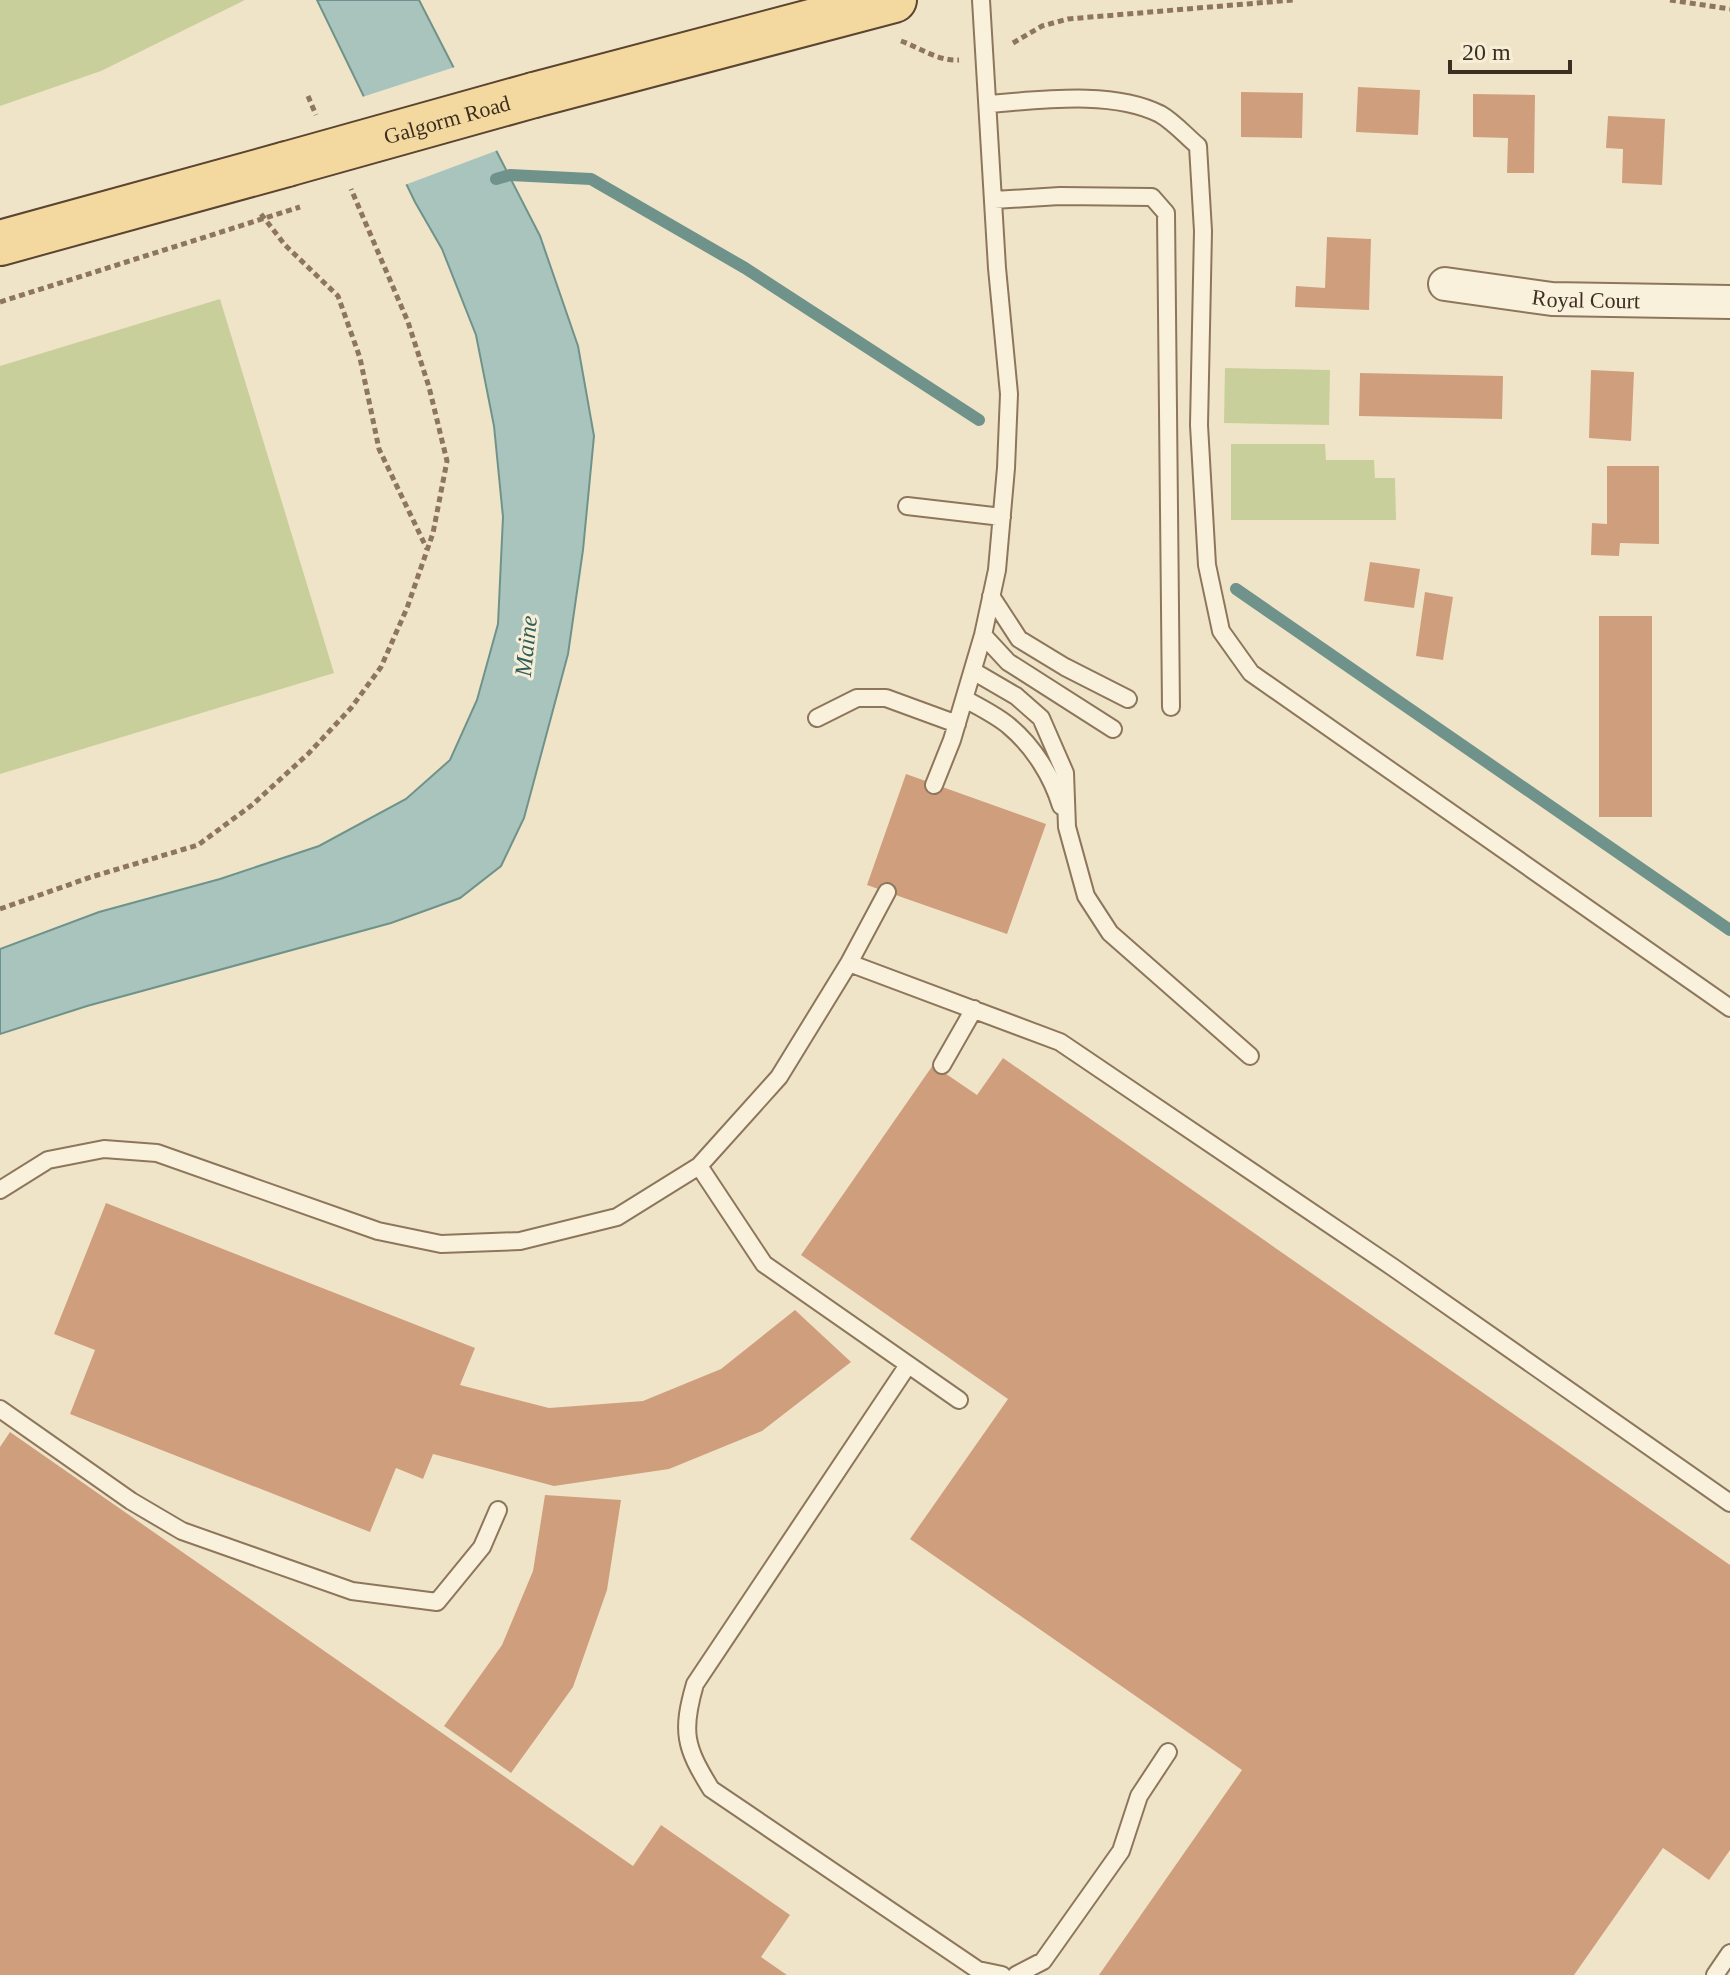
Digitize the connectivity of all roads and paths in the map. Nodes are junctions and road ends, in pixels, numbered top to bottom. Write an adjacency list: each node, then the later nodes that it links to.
1 (981, 0): 6 (lane)
2 (1293, 0): 6 (path)
3 (1670, 0): 4 (path)
4 (1730, 9)
5 (897, 21): 6 (path); 10 (main road, Galgorm Road, bridge)
6 (985, 59): 8 (lane)
7 (308, 96): 9 (path)
8 (988, 104): 14 (lane); 37 (lane)
9 (321, 125)
10 (233, 179): 16 (main road, Galgorm Road); 22 (path)
11 (347, 181): 22 (path)
12 (364, 187): 13 (path)
13 (348, 192)
14 (994, 200): 21 (lane); 28 (lane)
15 (303, 206): 18 (path, bridge)
16 (0, 243)
17 (1445, 284): 19 (street, Royal Court)
18 (0, 302)
19 (1730, 302)
20 (907, 506): 21 (lane)
21 (1002, 517): 23 (lane)
22 (427, 549): 35 (path)
23 (991, 596): 24 (lane); 27 (lane)
24 (983, 635): 25 (lane); 31 (lane)
25 (973, 671): 26 (lane); 33 (lane)
26 (965, 699): 30 (lane); 33 (lane)
27 (1128, 699)
28 (1171, 707)
29 (817, 718): 30 (lane)
30 (957, 724): 32 (lane)
31 (1113, 729)
32 (934, 785)
33 (1067, 827): 39 (lane)
34 (887, 892): 36 (lane)
35 (0, 909)
36 (849, 963): 38 (lane); 41 (lane)
37 (1730, 1008)
38 (974, 1009): 40 (lane); 46 (lane)
39 (1250, 1056)
40 (942, 1065)
41 (699, 1166): 42 (lane); 43 (lane)
42 (0, 1190)
43 (908, 1365): 44 (lane); 50 (lane)
44 (959, 1400)
45 (0, 1409): 47 (lane)
46 (1730, 1503)
47 (498, 1510)
48 (1168, 1752): 51 (lane)
49 (1730, 1953): 52 (lane)
50 (1002, 1975)
51 (1016, 1975)
52 (1715, 1975)

